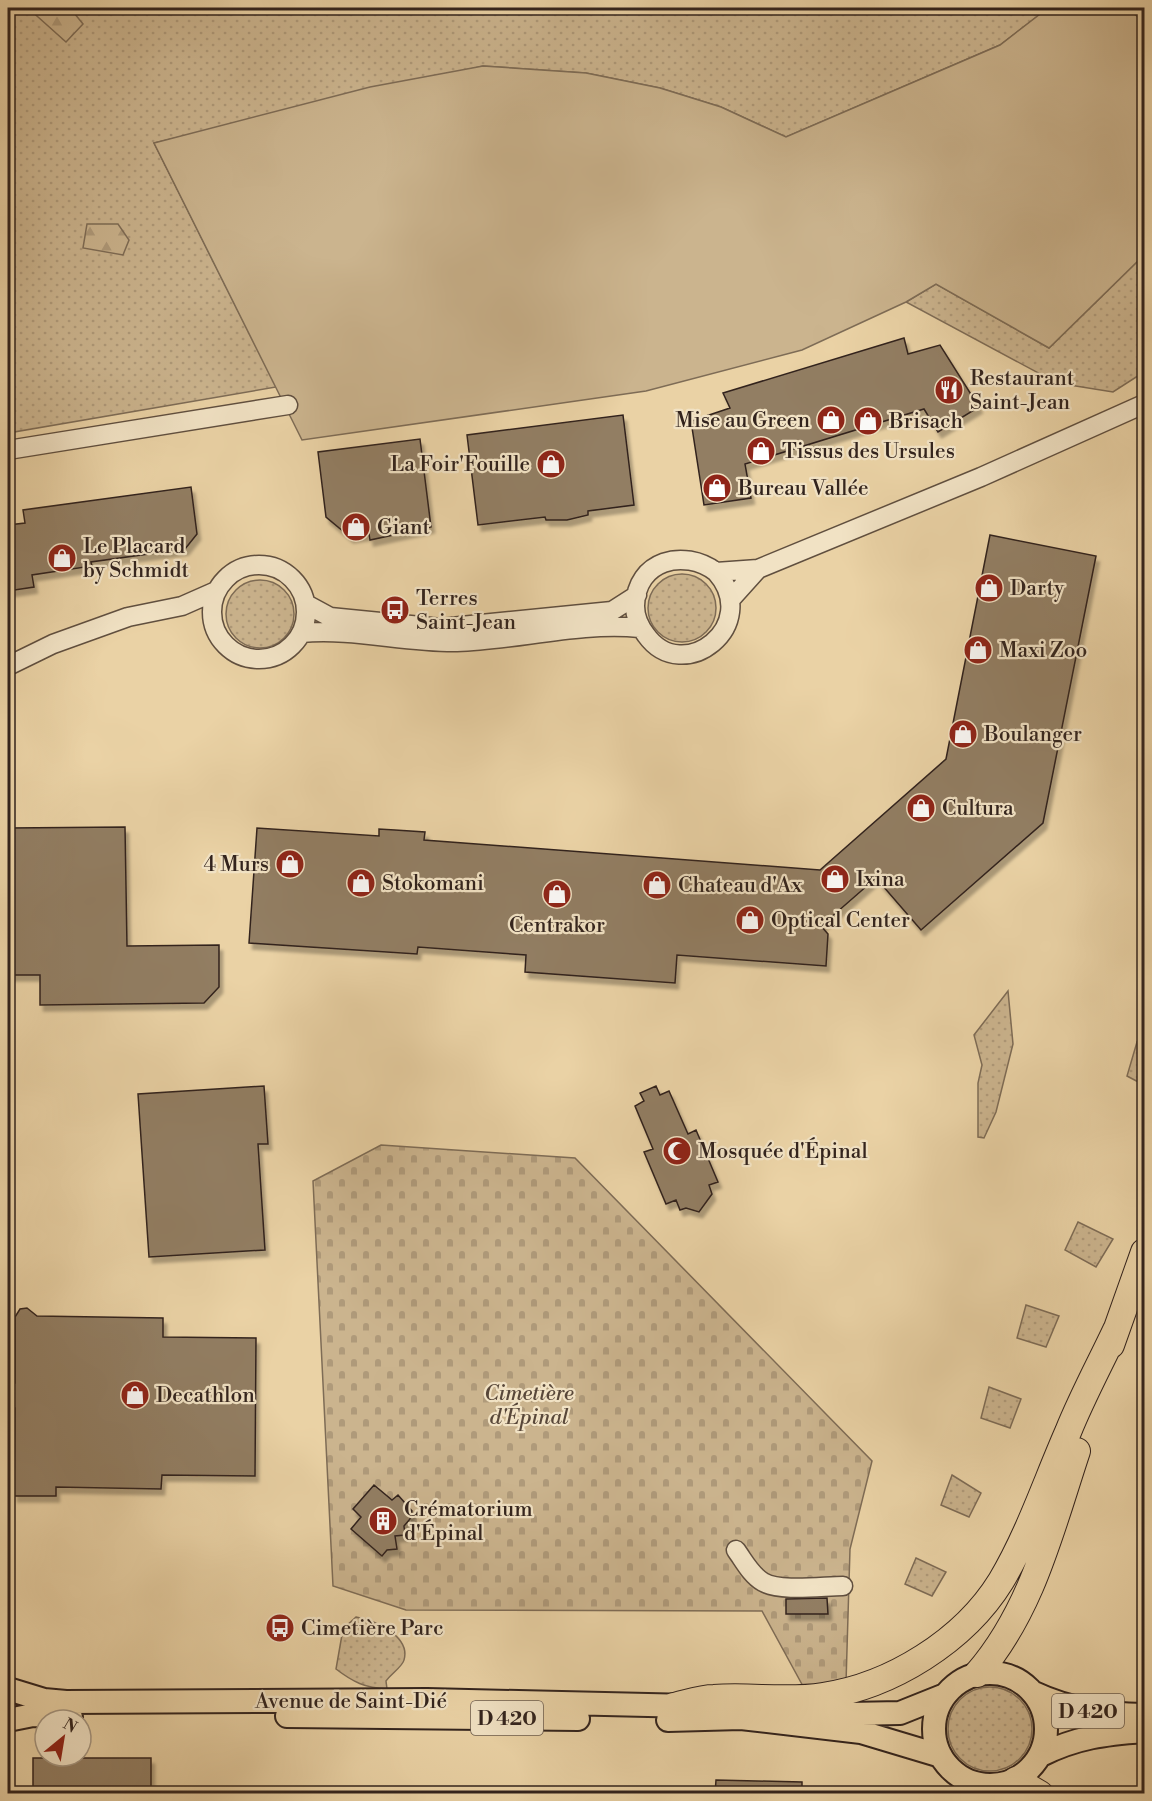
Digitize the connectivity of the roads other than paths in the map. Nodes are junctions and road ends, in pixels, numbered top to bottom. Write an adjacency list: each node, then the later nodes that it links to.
1 (1144, 404): 4 (street)
2 (288, 405): 3 (street)
3 (8, 450)
4 (758, 568): 5 (street); 8 (street)
5 (716, 572): 7 (street); 8 (street)
6 (216, 591): 9 (street); 10 (street); 11 (street)
7 (637, 595): 9 (street); 12 (street)
8 (731, 599): 12 (street)
9 (306, 604): 13 (street)
10 (182, 606): 11 (street); 14 (street)
11 (212, 619): 13 (street)
12 (640, 628): 13 (street)
13 (302, 633)
14 (8, 666)
15 (1144, 1252): 16 (highway)
16 (1116, 1330): 19 (highway); 23 (highway)
17 (736, 1550): 18 (street)
18 (843, 1586)
19 (977, 1674): 21 (main road); 22 (main road)
20 (8, 1689): 23 (main road, Avenue de Saint-Dié / D 420)
21 (1034, 1693): 24 (main road, D 420); 27 (main road)
22 (945, 1695): 23 (main road, Avenue de Saint-Dié / D 420); 28 (main road)
23 (674, 1706)
24 (1144, 1715)
25 (8, 1720): 28 (main road, Avenue de Saint-Dié / D 420)
26 (1144, 1731): 27 (main road, D 420)
27 (1041, 1755): 29 (main road)
28 (941, 1756): 29 (main road)
29 (1016, 1780): 30 (highway)
30 (1040, 1794)

